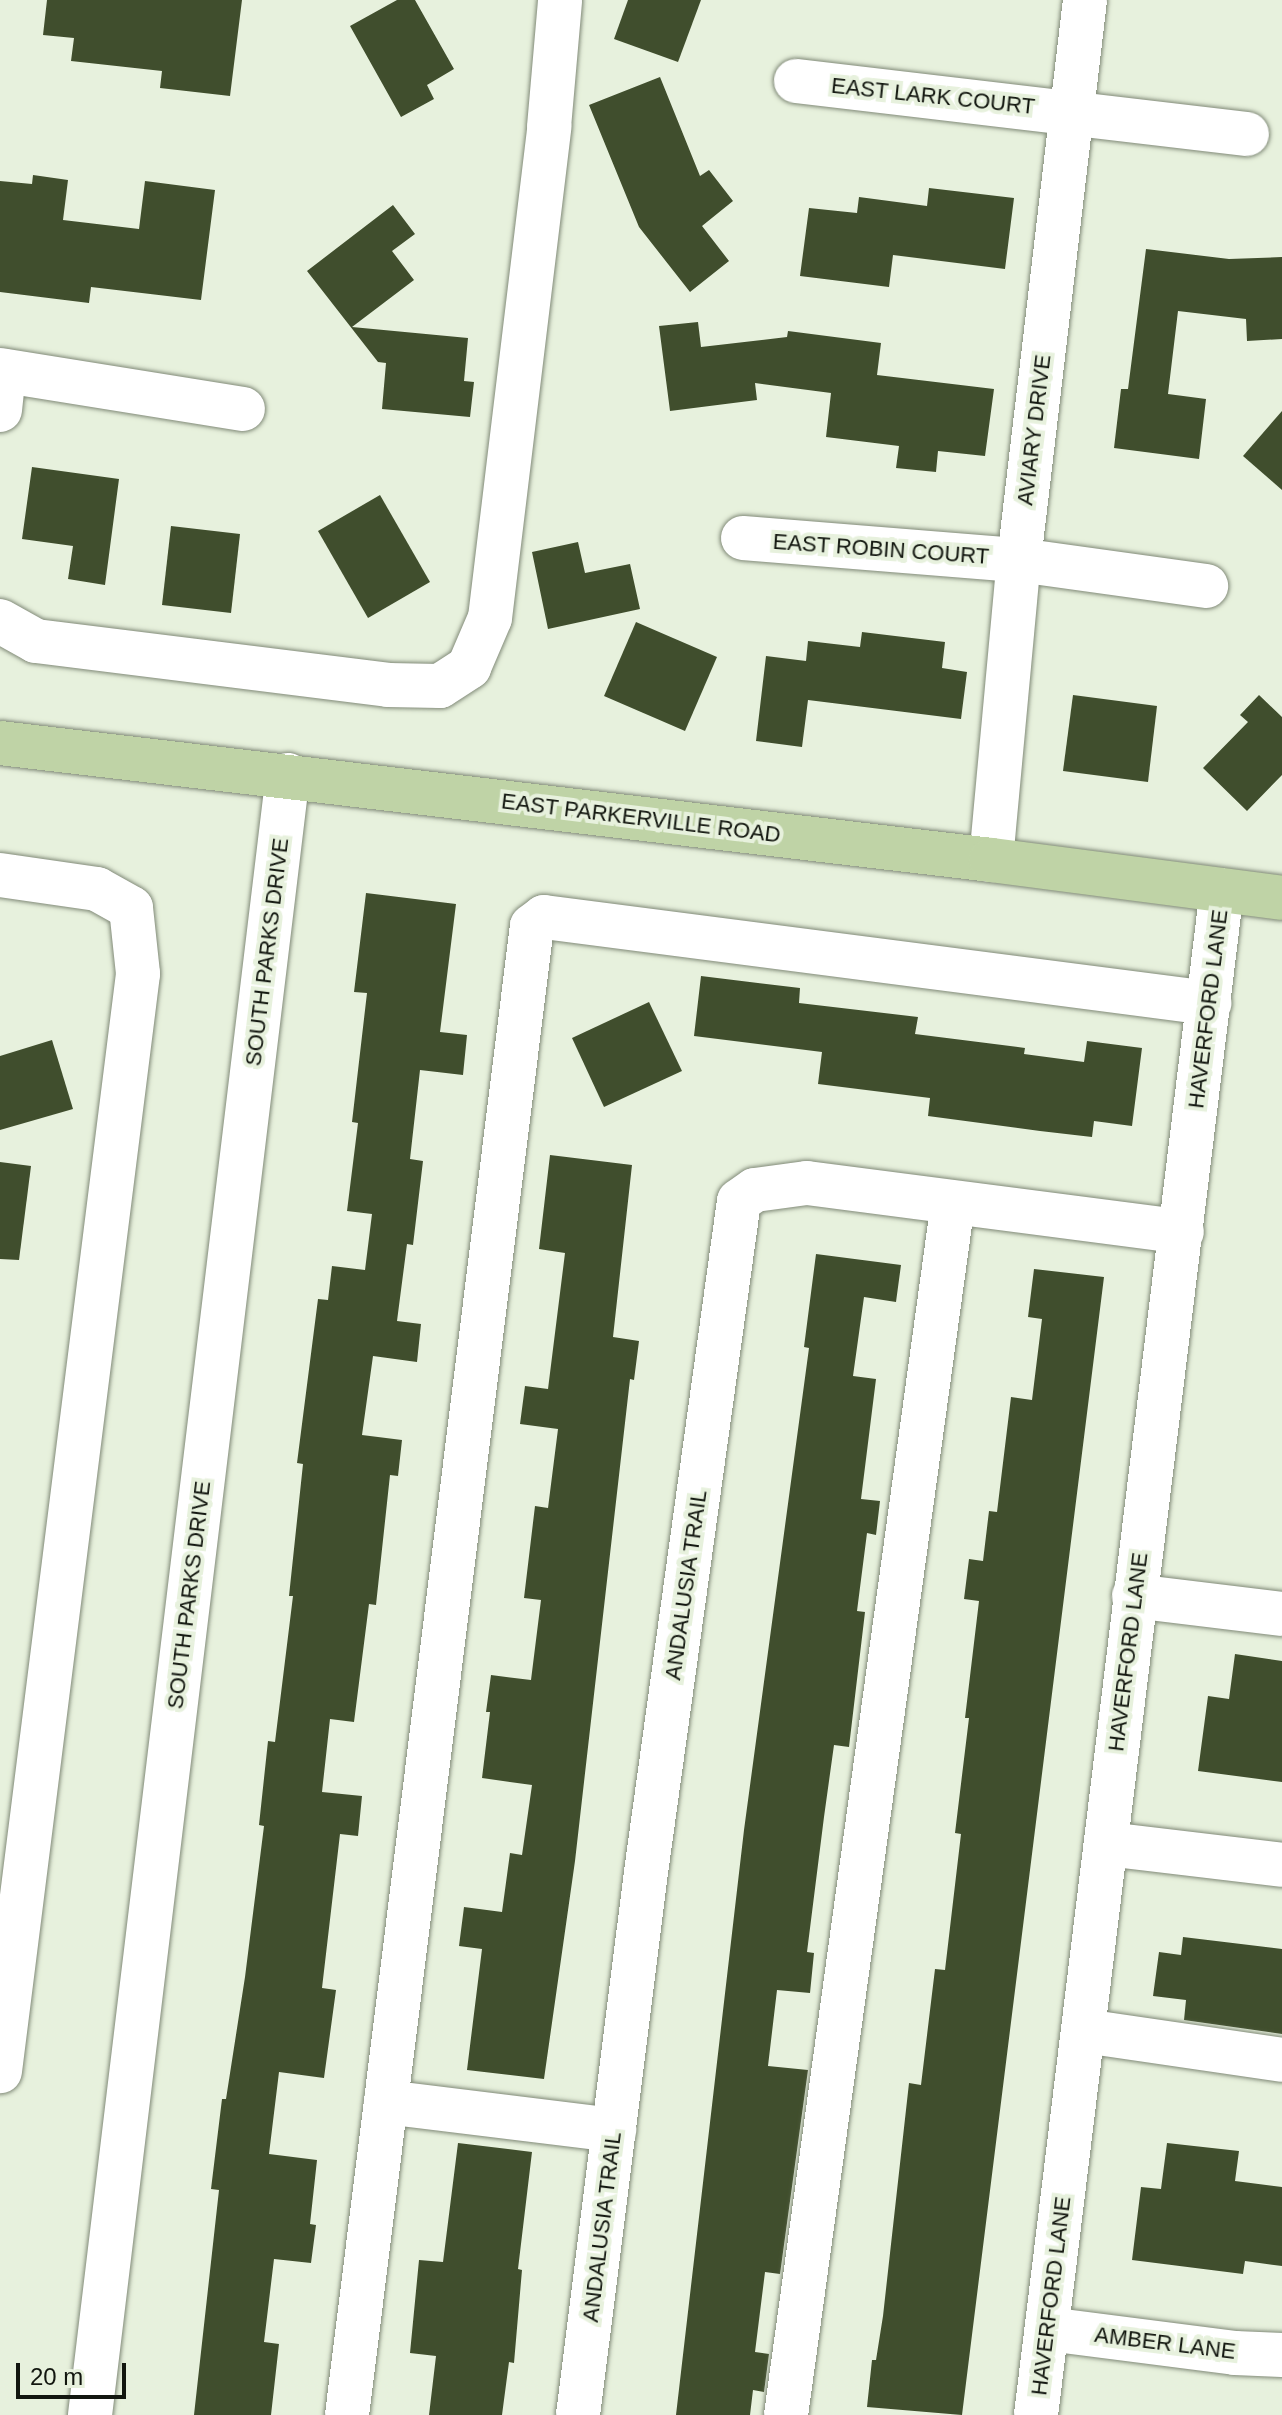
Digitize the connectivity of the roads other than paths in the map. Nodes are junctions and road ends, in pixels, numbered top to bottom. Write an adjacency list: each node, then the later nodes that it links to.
1 (560, 0): 11 (street)
2 (1085, 0): 4 (street, AVIARY DRIVE)
3 (796, 81): 4 (street, EAST LARK COURT)
4 (1071, 111): 5 (street, EAST LARK COURT); 9 (street, AVIARY DRIVE)
5 (1247, 134)
6 (1, 384): 7 (street)
7 (243, 409)
8 (743, 538): 9 (street, EAST ROBIN COURT)
9 (1019, 560): 10 (street, EAST ROBIN COURT); 14 (street, AVIARY DRIVE)
10 (1206, 586)
11 (0, 621)
12 (0, 743): 13 (main road, EAST PARKERVILLE ROAD)
13 (288, 775): 14 (main road, EAST PARKERVILLE ROAD); 32 (street, SOUTH PARKS DRIVE)
14 (991, 860): 16 (main road, EAST PARKERVILLE ROAD)
15 (0, 875): 27 (street)
16 (1222, 890): 17 (main road, EAST PARKERVILLE ROAD); 18 (street, HAVERFORD LANE)
17 (1282, 898)
18 (1209, 1003): 20 (street, HAVERFORD LANE); 28 (street)
19 (953, 1202): 20 (street, ANDALUSIA TRAIL); 29 (street, ANDALUSIA TRAIL); 35 (street)
20 (1182, 1232): 21 (street, HAVERFORD LANE)
21 (1134, 1596): 22 (street); 23 (street, HAVERFORD LANE)
22 (1282, 1614)
23 (1107, 1844): 24 (street); 25 (street, HAVERFORD LANE)
24 (1282, 1865)
25 (1084, 2031): 26 (street); 30 (street, HAVERFORD LANE)
26 (1282, 2060)
27 (0, 2071)
28 (386, 2102): 29 (street); 33 (street)
29 (614, 2130): 34 (street, ANDALUSIA TRAIL)
30 (1048, 2329): 31 (street, AMBER LANE); 36 (street, HAVERFORD LANE)
31 (1282, 2355)
32 (90, 2415)
33 (347, 2415)
34 (578, 2415)
35 (786, 2415)
36 (1036, 2415)

